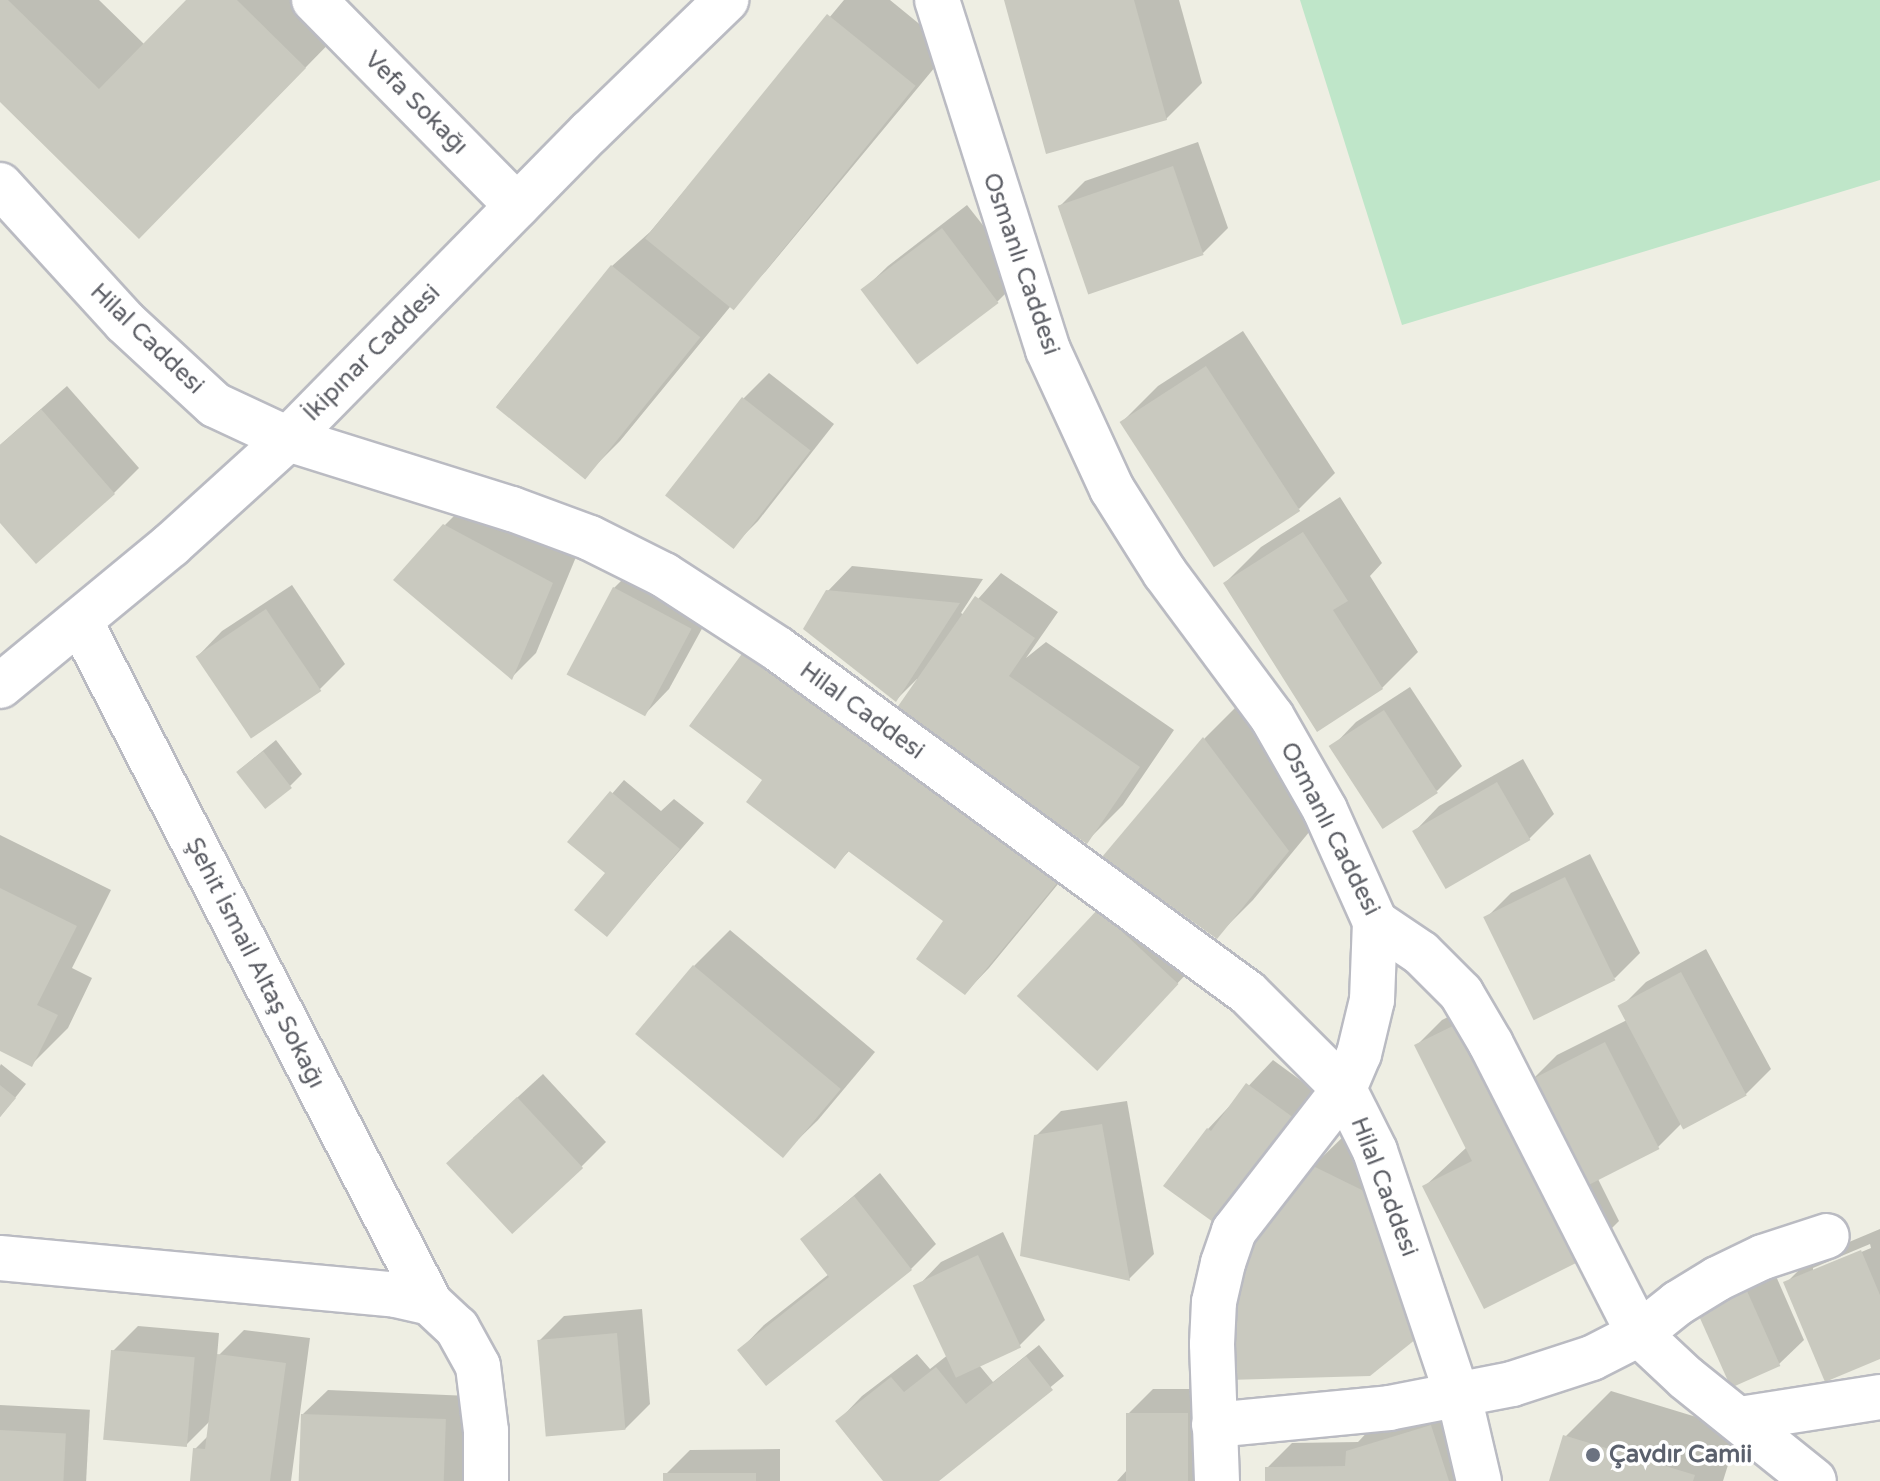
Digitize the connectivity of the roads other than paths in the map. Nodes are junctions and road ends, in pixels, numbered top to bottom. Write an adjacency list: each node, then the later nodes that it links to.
1 (314, 0): 5 (street, Vefa Sokağı)
2 (726, 0): 5 (street, İkipınar Caddesi)
3 (937, 0): 9 (street, Osmanlı Caddesi)
4 (0, 185): 6 (street, Hilal Caddesi)
5 (517, 206): 6 (street, İkipınar Caddesi)
6 (288, 439): 7 (street, İkipınar Caddesi); 10 (street, Hilal Caddesi)
7 (81, 623): 8 (street, İkipınar Caddesi); 13 (street, Şehit İsmail Altaş Sokağı)
8 (0, 686)
9 (1375, 922): 10 (street); 14 (street, Osmanlı Caddesi)
10 (1344, 1089): 15 (street, Hilal Caddesi); 18 (street)
11 (1827, 1236): 14 (street)
12 (0, 1258): 13 (street)
13 (430, 1303): 19 (street)
14 (1639, 1334): 15 (street); 17 (street, Osmanlı Caddesi)
15 (1458, 1396): 18 (street); 21 (street, Hilal Caddesi)
16 (1880, 1397): 17 (street)
17 (1740, 1419): 22 (street, Osmanlı Caddesi)
18 (1214, 1425): 20 (street)
19 (486, 1481)
20 (1217, 1481)
21 (1479, 1481)
22 (1814, 1481)

